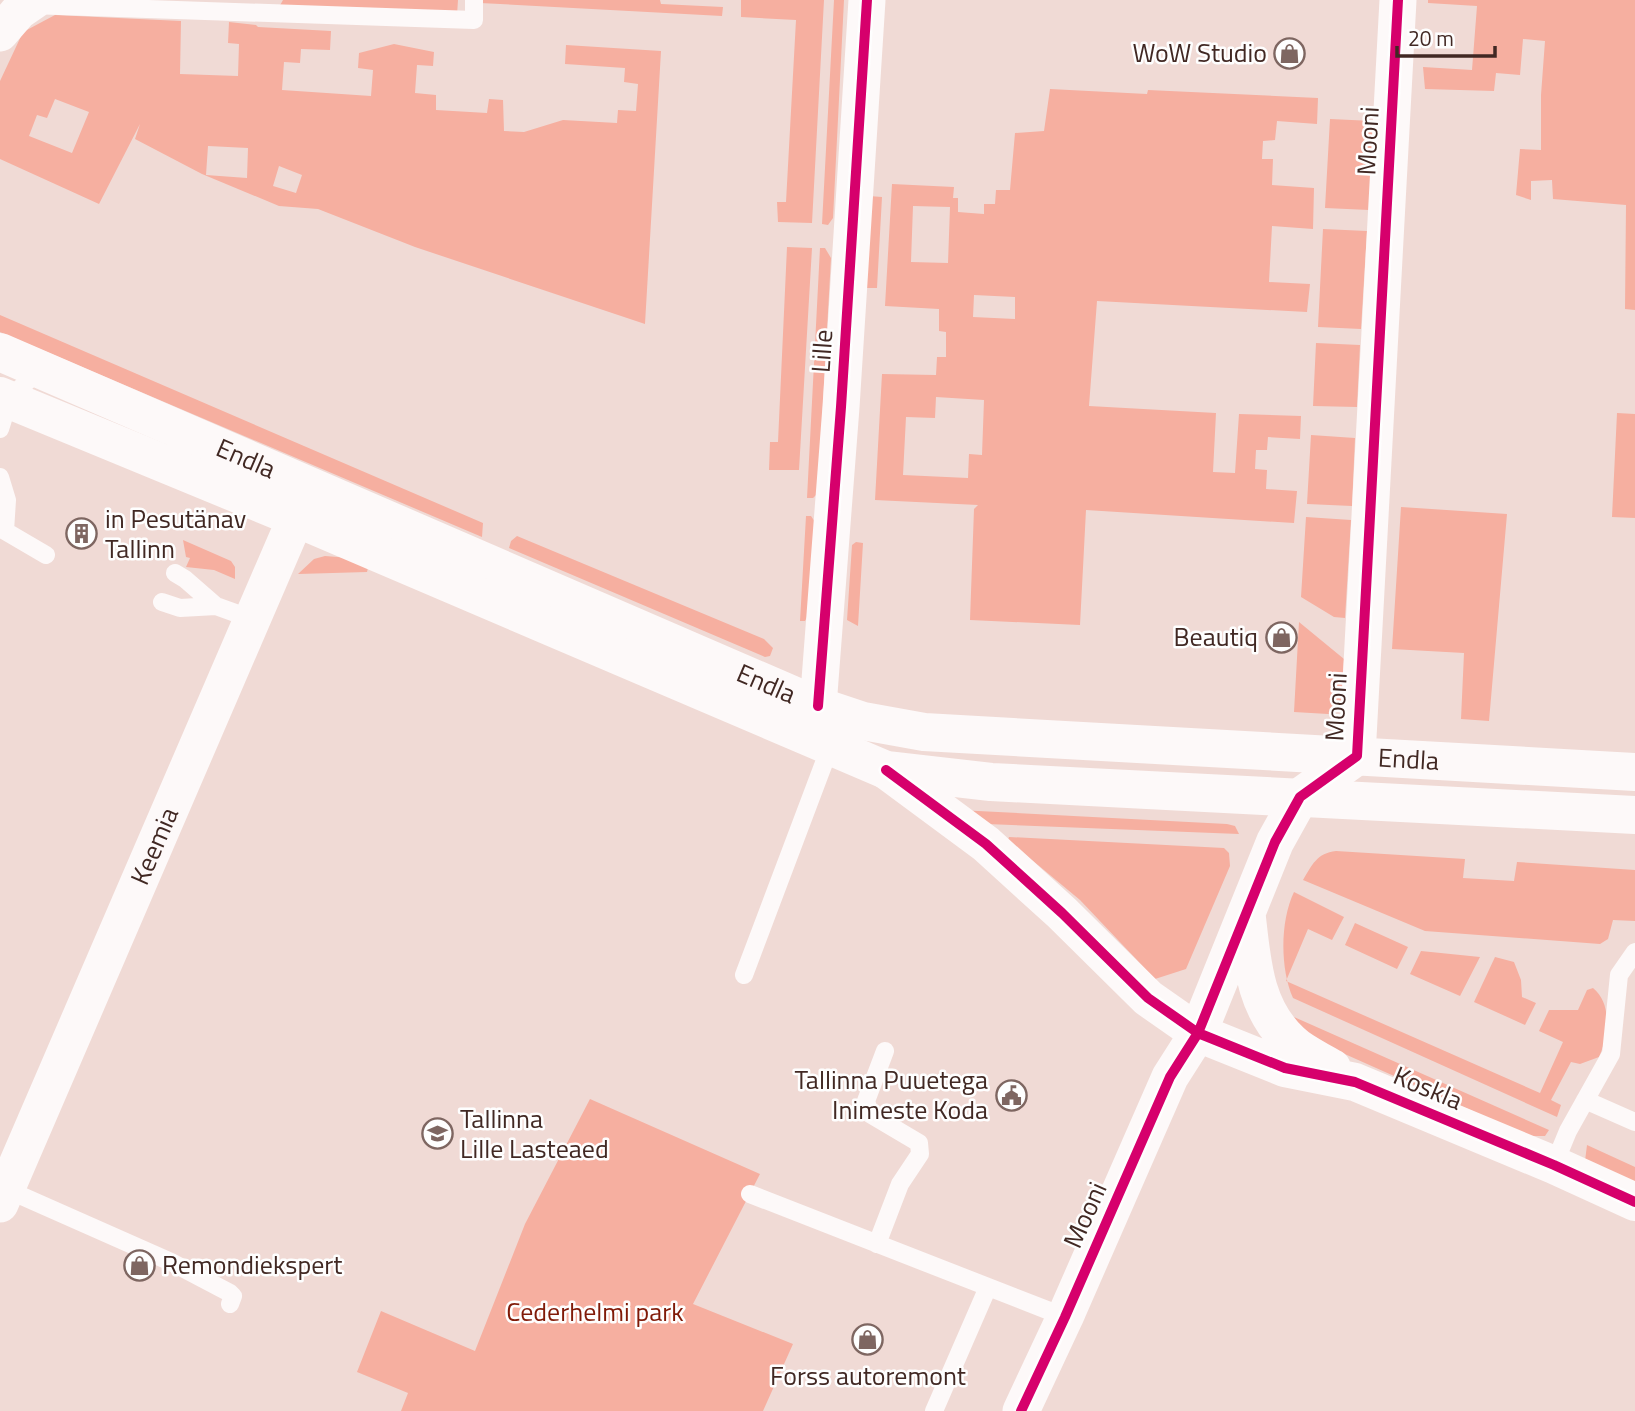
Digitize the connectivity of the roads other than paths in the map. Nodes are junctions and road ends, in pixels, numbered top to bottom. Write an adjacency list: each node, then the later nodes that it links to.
1 (474, 0): 4 (lane)
2 (867, 0): 16 (street, Lille)
3 (1398, 0): 18 (street, Mooni)
4 (31, 2): 5 (street)
5 (0, 33)
6 (0, 352): 7 (main road, Endla)
7 (39, 369): 8 (lane); 10 (main road, Endla)
8 (3, 408): 10 (main road, Endla)
9 (0, 477): 11 (lane)
10 (303, 502): 15 (street, Keemia); 16 (main road, Endla); 17 (main road, Endla)
11 (46, 555)
12 (175, 573): 14 (lane)
13 (162, 602): 14 (lane)
14 (216, 606): 15 (lane)
15 (252, 619): 33 (street, Keemia)
16 (818, 706): 18 (main road, Endla)
17 (830, 747): 19 (main road, Endla); 25 (lane)
18 (1357, 756): 20 (main road, Endla); 21 (main road, Mooni)
19 (886, 770): 21 (main road, Endla); 26 (main road, Koskla)
20 (1635, 772)
21 (1300, 797): 22 (main road, Endla); 23 (main road, Mooni)
22 (1635, 815)
23 (1247, 916): 26 (main road, Mooni); 28 (main road)
24 (1635, 952): 29 (lane)
25 (744, 975)
26 (1198, 1033): 28 (main road, Koskla); 38 (street, Mooni)
27 (885, 1051): 35 (lane)
28 (1355, 1082): 31 (main road, Koskla)
29 (1585, 1100): 30 (lane); 31 (lane)
30 (1635, 1122)
31 (1554, 1165): 34 (main road, Koskla)
32 (750, 1194): 35 (lane)
33 (3, 1197): 37 (lane)
34 (1635, 1202)
35 (877, 1244): 36 (lane)
36 (988, 1287): 38 (lane); 39 (lane)
37 (230, 1304)
38 (1065, 1317): 40 (street, Mooni)
39 (934, 1411)
40 (1021, 1411)

